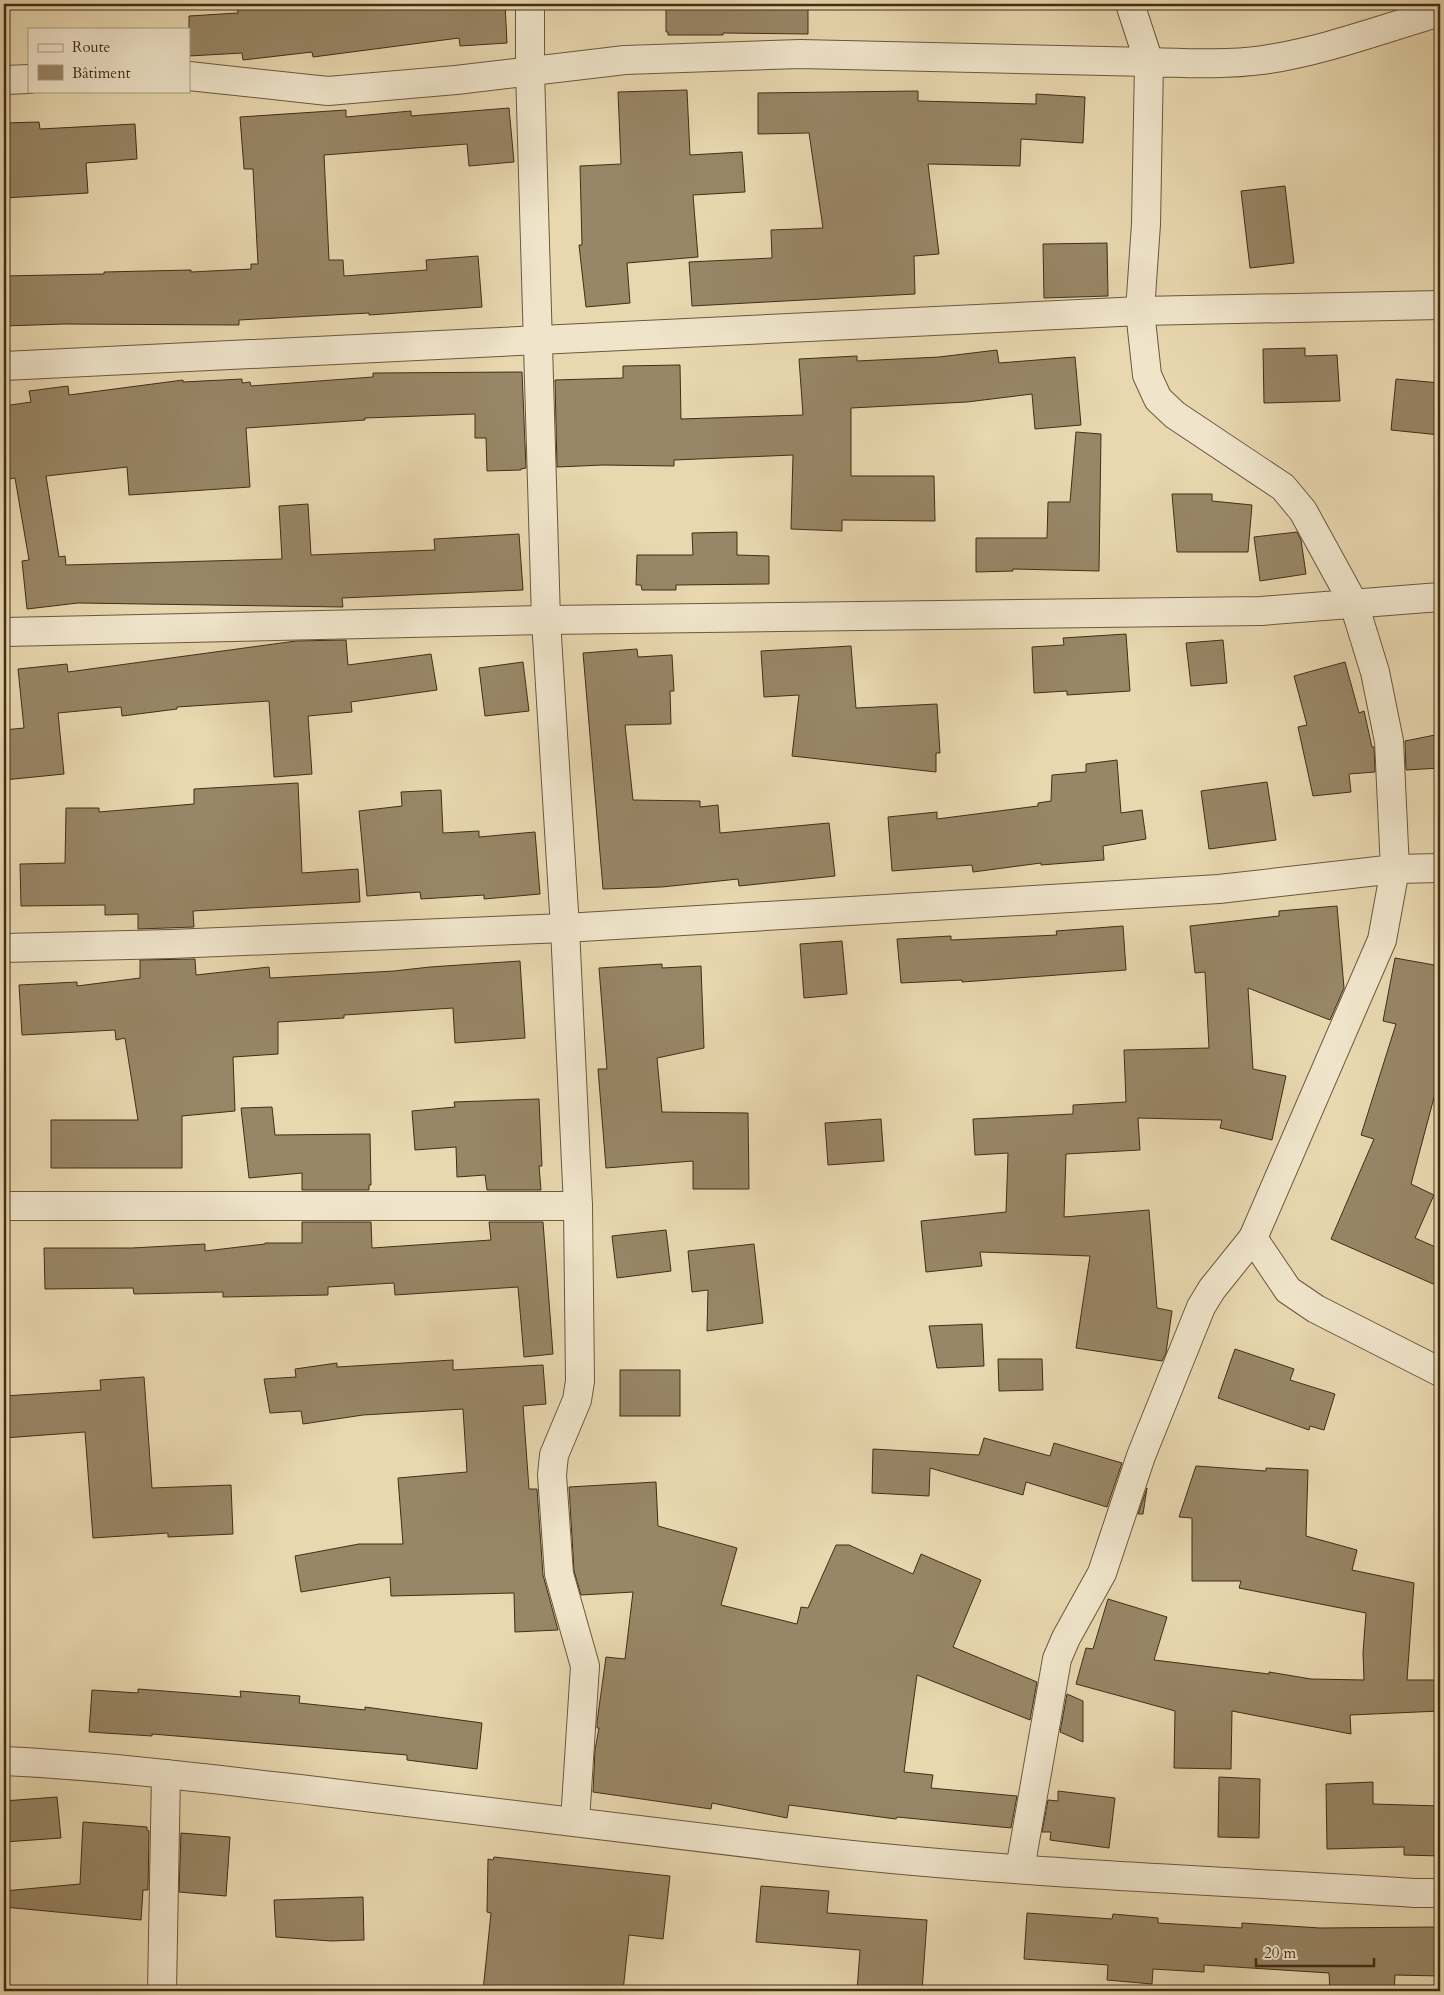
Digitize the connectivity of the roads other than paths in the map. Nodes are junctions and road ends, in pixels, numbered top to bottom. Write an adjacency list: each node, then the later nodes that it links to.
1 (530, 4): 5 (street)
2 (1130, 4): 4 (street)
3 (1440, 12): 4 (street)
4 (1149, 62): 5 (street); 10 (street)
5 (530, 71): 6 (street); 11 (street)
6 (190, 76)
7 (28, 79): 8 (street)
8 (4, 80)
9 (1440, 305): 10 (street)
10 (1140, 311): 11 (street); 14 (street)
11 (538, 342): 12 (street); 15 (street)
12 (4, 366)
13 (1440, 597): 14 (street)
14 (1354, 604): 15 (street); 18 (street)
15 (546, 620): 16 (street); 19 (street)
16 (4, 632)
17 (1440, 868): 18 (street)
18 (1395, 869): 19 (street); 23 (street)
19 (565, 928): 20 (street); 22 (street)
20 (4, 948)
21 (4, 1206): 22 (street)
22 (578, 1206): 27 (street)
23 (1253, 1238): 24 (street); 28 (street)
24 (1440, 1372)
25 (4, 1762): 26 (street)
26 (166, 1774): 27 (street); 30 (street)
27 (575, 1821): 28 (street)
28 (1020, 1869): 29 (street)
29 (1440, 1893)
30 (162, 1991)

